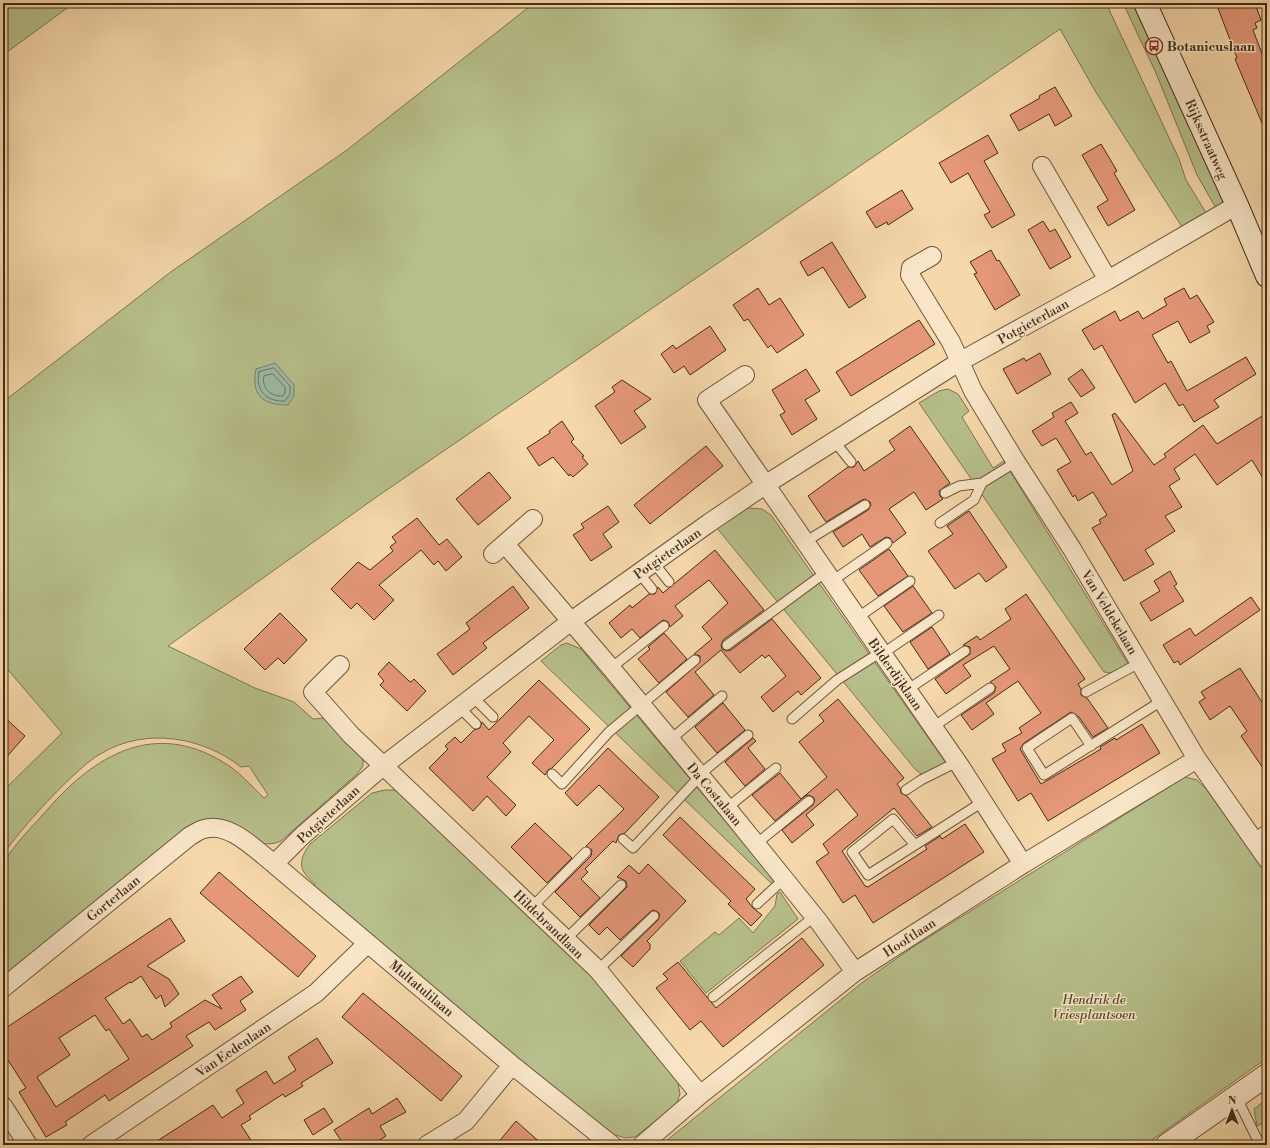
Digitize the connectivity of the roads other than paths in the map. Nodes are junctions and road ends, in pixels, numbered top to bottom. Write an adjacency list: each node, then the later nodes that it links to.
1 (1145, 3): 3 (main road, Rijksstraatweg)
2 (1042, 166): 6 (street)
3 (1237, 205): 5 (main road, Rijksstraatweg); 6 (street, Potgieterlaan)
4 (932, 256): 7 (street)
5 (1267, 276)
6 (1108, 280): 7 (street, Potgieterlaan)
7 (959, 362): 9 (street, Potgieterlaan); 11 (street, Van Veldekelaan)
8 (745, 374): 13 (street)
9 (835, 442): 10 (lane); 13 (street, Potgieterlaan)
10 (851, 462)
11 (1016, 462): 12 (lane); 33 (street, Van Veldekelaan)
12 (982, 483): 14 (lane); 17 (lane)
13 (765, 486): 18 (street, Bilderdijklaan); 20 (street, Potgieterlaan)
14 (945, 493)
15 (864, 505): 18 (lane)
16 (534, 519): 27 (street)
17 (940, 523)
18 (805, 542): 21 (street, Bilderdijklaan)
19 (887, 543): 21 (lane)
20 (647, 568): 23 (lane); 24 (lane); 27 (street, Potgieterlaan)
21 (829, 577): 26 (street, Bilderdijklaan); 29 (lane)
22 (910, 581): 26 (lane)
23 (669, 582)
24 (652, 589)
25 (939, 615): 31 (lane)
26 (857, 618): 31 (street, Bilderdijklaan)
27 (570, 622): 35 (street, Da Costalaan); 41 (street, Potgieterlaan)
28 (664, 626): 35 (lane)
29 (727, 645)
30 (965, 651): 37 (lane)
31 (882, 653): 37 (street, Bilderdijklaan); 44 (lane)
32 (695, 660): 42 (lane)
33 (1140, 662): 38 (lane); 40 (street, Van Veldekelaan)
34 (340, 665): 52 (street)
35 (611, 668): 42 (street, Da Costalaan)
36 (990, 688): 46 (lane)
37 (907, 690): 46 (street, Bilderdijklaan)
38 (1086, 692)
39 (722, 696): 48 (lane)
40 (1163, 700): 49 (lane); 50 (street, Van Veldekelaan)
41 (466, 703): 43 (lane); 45 (lane); 52 (street, Potgieterlaan)
42 (641, 704): 48 (street, Da Costalaan); 54 (lane)
43 (493, 717)
44 (792, 719)
45 (476, 724)
46 (933, 727): 51 (street, Bilderdijklaan)
47 (748, 735): 55 (lane)
48 (670, 740): 55 (street, Da Costalaan)
49 (1091, 746): 49 (lane)
50 (1197, 759): 61 (street, Van Veldekelaan); 68 (street, Hooftlaan)
51 (957, 762): 56 (lane); 58 (street, Bilderdijklaan)
52 (383, 766): 67 (street, Potgieterlaan); 72 (street, Hildebrandlaan)
53 (776, 768): 59 (lane)
54 (552, 774)
55 (699, 775): 59 (street, Da Costalaan); 62 (lane)
56 (906, 790)
57 (810, 801): 63 (lane)
58 (984, 801): 64 (lane); 68 (street, Bilderdijklaan)
59 (727, 808): 63 (street, Da Costalaan)
60 (231, 832): 67 (street, Multatulilaan); 79 (street, Gorterlaan)
61 (1260, 834): 66 (street, Van Veldekelaan)
62 (623, 839)
63 (756, 844): 69 (street, Da Costalaan)
64 (915, 845): 64 (lane)
65 (586, 852): 72 (lane)
66 (1267, 859)
67 (274, 864): 76 (street, Multatulilaan)
68 (1023, 864): 78 (street, Hooftlaan)
69 (784, 878): 71 (lane); 74 (street, Da Costalaan)
70 (621, 885): 75 (lane)
71 (757, 904)
72 (532, 907): 75 (street, Hildebrandlaan)
73 (654, 916): 77 (lane)
74 (815, 916): 78 (street, Da Costalaan); 80 (lane)
75 (566, 939): 77 (street, Hildebrandlaan)
76 (368, 943): 81 (street, Multatulilaan); 87 (street, Van Eedenlaan)
77 (598, 970): 83 (street, Hildebrandlaan)
78 (855, 972): 83 (street, Hooftlaan)
79 (3, 988)
80 (713, 997)
81 (512, 1065): 88 (street); 89 (street, Multatulilaan)
82 (1267, 1075): 84 (main road)
83 (700, 1095): 90 (street, Hooftlaan)
84 (1236, 1096): 91 (main road); 92 (lane)
85 (3, 1106): 86 (street)
86 (28, 1145)
87 (91, 1145)
88 (427, 1145)
89 (612, 1145)
90 (642, 1145)
91 (1167, 1145)
92 (1260, 1145)

